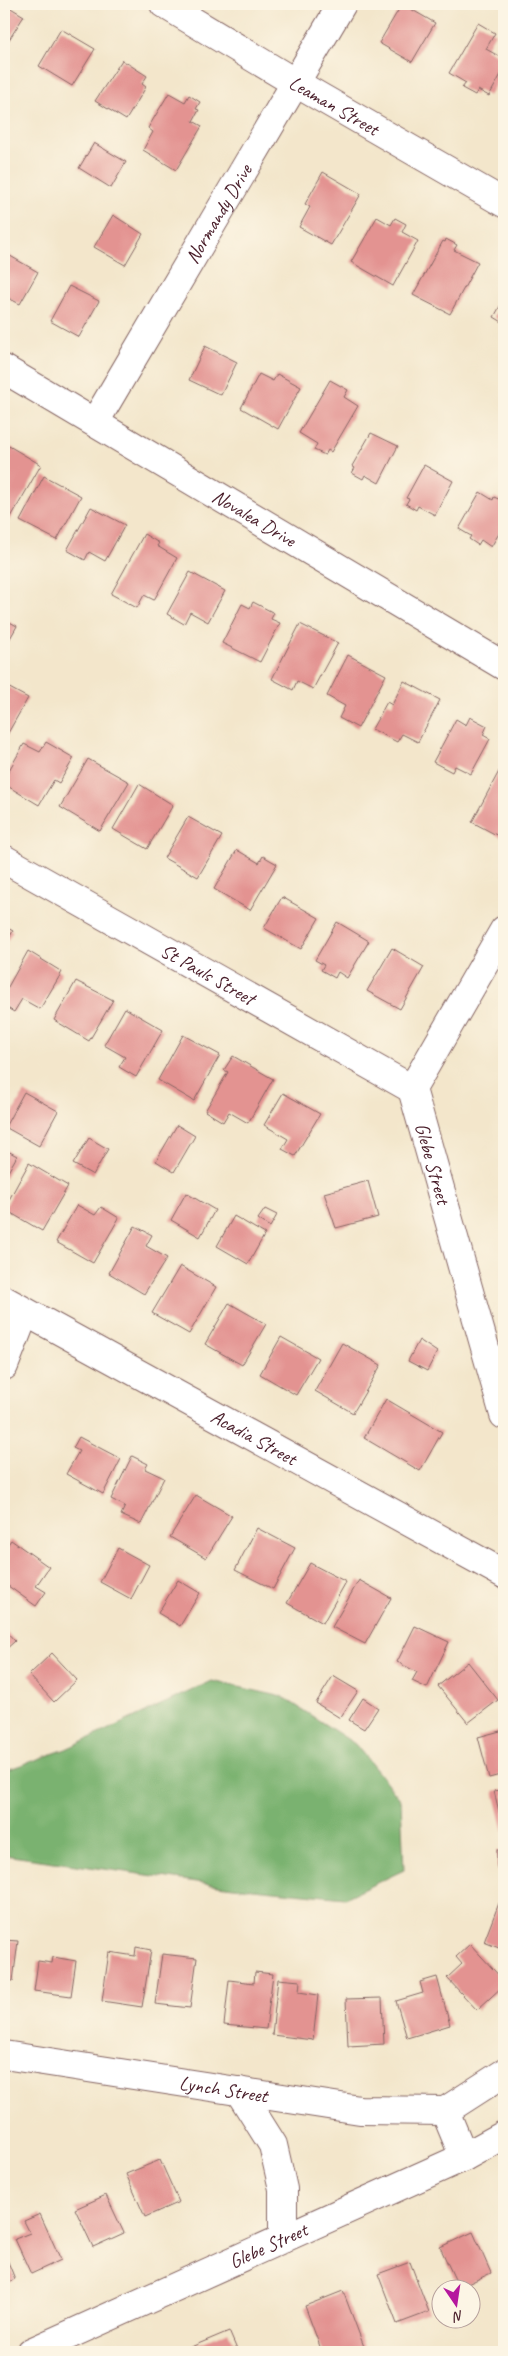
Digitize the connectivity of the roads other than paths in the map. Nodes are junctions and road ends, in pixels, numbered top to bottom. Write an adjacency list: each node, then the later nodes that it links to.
1 (164, 4): 3 (street, Leaman Street)
2 (342, 4): 3 (street, Normandy Drive)
3 (294, 82): 4 (street, Leaman Street); 6 (street, Normandy Drive)
4 (504, 203)
5 (4, 369): 6 (street, Novalea Drive)
6 (95, 422): 7 (street, Novalea Drive)
7 (504, 666)
8 (4, 859): 10 (street, St Pauls Street)
9 (504, 930): 10 (street)
10 (412, 1090): 13 (street, Glebe Street)
11 (14, 1306): 12 (street); 14 (street, Acadia Street)
12 (4, 1366)
13 (504, 1414)
14 (504, 1574)
15 (4, 2055): 17 (street, Lynch Street)
16 (504, 2073): 18 (street)
17 (239, 2091): 18 (street, Lynch Street); 21 (street)
18 (445, 2111): 20 (street)
19 (504, 2135): 20 (street, Glebe Street)
20 (464, 2157): 21 (street, Glebe Street)
21 (283, 2239): 22 (street, Glebe Street)
22 (30, 2352)

